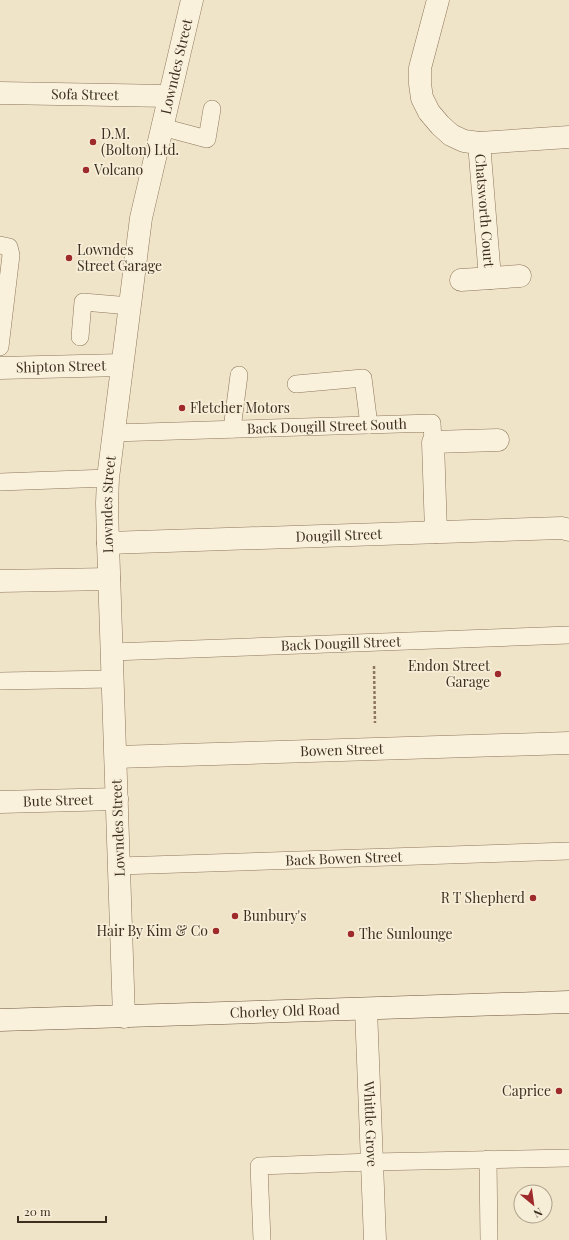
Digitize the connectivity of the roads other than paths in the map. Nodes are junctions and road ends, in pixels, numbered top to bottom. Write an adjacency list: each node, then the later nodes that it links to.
1 (192, 0): 4 (street, Lowndes Street)
2 (438, 0): 8 (street)
3 (0, 93): 4 (street, Sofa Street)
4 (169, 96): 6 (street, Lowndes Street)
5 (212, 109): 6 (lane)
6 (162, 128): 13 (street, Lowndes Street)
7 (569, 137): 8 (street)
8 (479, 143): 11 (street, Chatsworth Court)
9 (0, 245): 15 (lane)
10 (520, 276): 11 (street, Chatsworth Court)
11 (490, 278): 12 (street, Chatsworth Court)
12 (461, 280)
13 (130, 306): 14 (lane); 16 (street, Lowndes Street)
14 (80, 337)
15 (0, 347)
16 (122, 365): 17 (street, Shipton Street); 22 (street, Lowndes Street)
17 (0, 368)
18 (239, 375): 21 (lane)
19 (296, 384): 20 (lane)
20 (369, 425): 21 (lane, Back Dougill Street South); 24 (lane, Back Dougill Street South)
21 (232, 429): 22 (lane, Back Dougill Street South)
22 (113, 433): 25 (street, Lowndes Street)
23 (498, 440): 24 (street)
24 (433, 442): 28 (street, Back Dougill Street South)
25 (108, 478): 26 (lane); 29 (street, Lowndes Street)
26 (0, 482)
27 (569, 530): 28 (street, Dougill Street)
28 (436, 532): 29 (street, Dougill Street)
29 (108, 543): 30 (street, Lowndes Street)
30 (109, 579): 31 (street); 33 (street, Lowndes Street)
31 (0, 581)
32 (569, 635): 33 (lane, Back Dougill Street)
33 (112, 652): 34 (street, Lowndes Street)
34 (112, 679): 35 (lane); 37 (street, Lowndes Street)
35 (0, 681)
36 (569, 744): 37 (street, Bowen Street)
37 (116, 757): 38 (street, Lowndes Street)
38 (117, 799): 39 (street, Bute Street); 41 (street, Lowndes Street)
39 (0, 802)
40 (569, 851): 41 (lane, Back Bowen Street)
41 (119, 866): 44 (street, Lowndes Street)
42 (569, 1002): 43 (street, Chorley Old Road)
43 (366, 1009): 44 (street, Chorley Old Road); 48 (street, Whittle Grove)
44 (124, 1017): 45 (street, Chorley Old Road)
45 (0, 1020)
46 (569, 1158): 47 (lane)
47 (488, 1159): 48 (lane); 51 (lane)
48 (372, 1162): 49 (lane); 50 (street, Whittle Grove)
49 (262, 1240)
50 (375, 1240)
51 (489, 1240)

